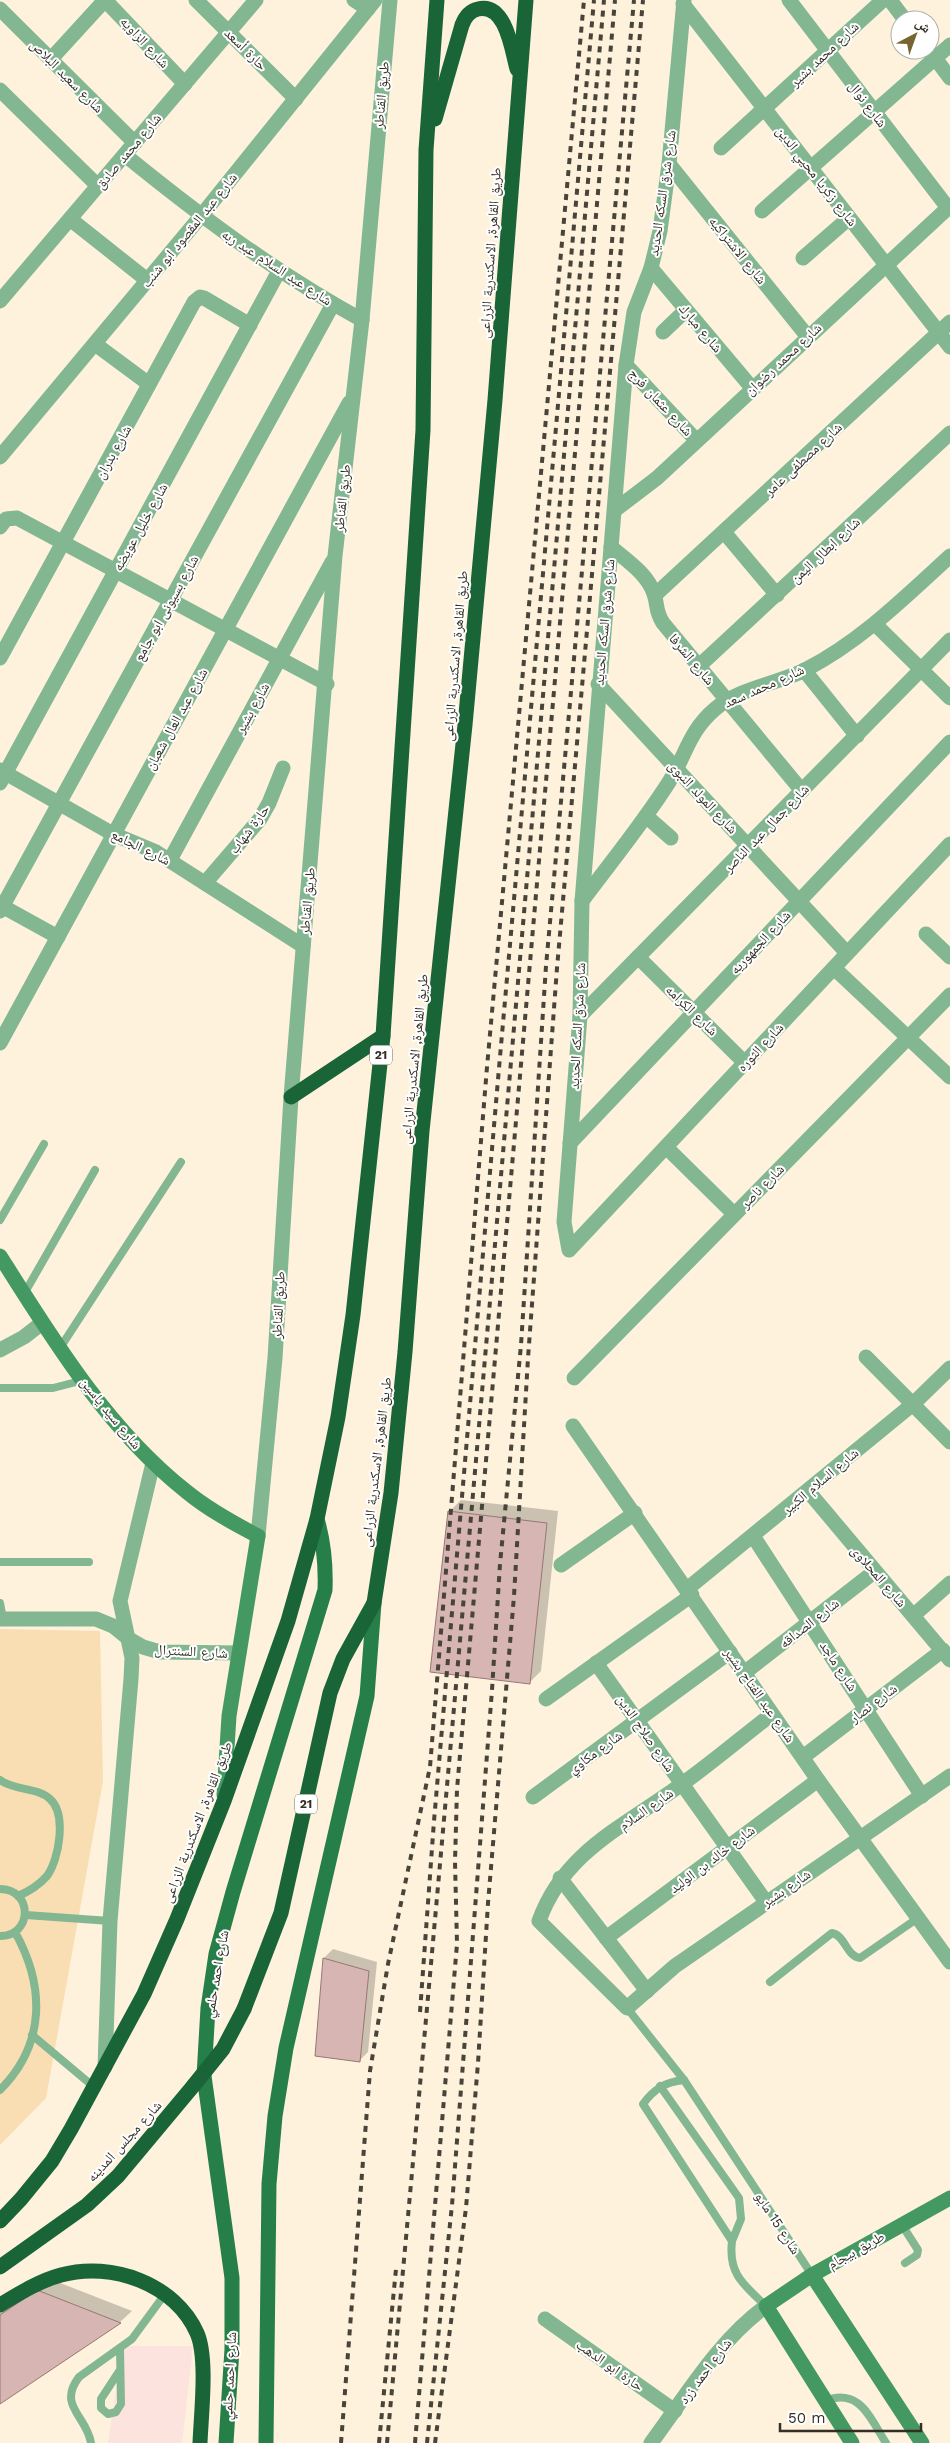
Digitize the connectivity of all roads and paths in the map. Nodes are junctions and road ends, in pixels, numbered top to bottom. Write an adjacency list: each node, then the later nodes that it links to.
1 (105, 0): 15 (street); 20 (street, شارع الزاويه)
2 (196, 0): 13 (street, حارة أسعد)
3 (256, 0): 13 (street, شارع محمد صادق)
4 (354, 0): 11 (street)
5 (390, 0): 45 (street, طريق القناطر)
6 (437, 0): 27 (highway, طريق القاهرة, الاسكندرية الزراعى / 21)
7 (526, 0): 18 (highway, طريق القاهرة, الاسكندرية الزراعى / 21)
8 (789, 0): 14 (street, شارع نوال)
9 (883, 0): 14 (street, شارع محمد بشير)
10 (683, 2): 23 (street, شارع زكريا محيي الدين); 29 (street, شارع شرق السكه الحديد)
11 (371, 5): 22 (street, شارع عبد المقصود ابو شنب)
12 (0, 9): 15 (street, شارع سعيد البلاص)
13 (229, 32): 20 (street, شارع محمد صادق); 22 (street, حارة أسعد)
14 (828, 51): 23 (street, شارع محمد بشير); 24 (street, شارع نوال)
15 (51, 59): 25 (street, شارع سعيد البلاص)
16 (926, 60): 24 (street)
17 (936, 60): 19 (street)
18 (520, 78): 27 (highway); 150 (highway, طريق القاهرة, الاسكندرية الزراعى / 21)
19 (950, 78)
20 (184, 84): 25 (street, شارع محمد صادق)
21 (0, 90): 31 (street)
22 (296, 98): 34 (street, شارع عبد المقصود ابو شنب)
23 (765, 109): 26 (street, شارع محمد بشير); 30 (street, شارع زكريا محيي الدين)
24 (874, 111): 30 (street); 32 (street, شارع نوال)
25 (134, 143): 28 (street, شارع محمد صادق)
26 (721, 148)
27 (426, 150): 110 (highway, طريق القاهرة, الاسكندرية الزراعى / 21)
28 (124, 155): 31 (street, شارع محمد صادق); 34 (street, شارع عبد السلام عبد ربه)
29 (669, 164): 39 (street, شارع شرق السكه الحديد); 50 (street, شارع الاشتراكيه)
30 (810, 167): 33 (street); 35 (street, شارع زكريا محيي الدين)
31 (98, 186): 36 (street, شارع محمد صادق)
32 (949, 207): 38 (street, شارع محمد رضوان)
33 (762, 211)
34 (201, 216): 40 (street, شارع عبد السلام عبد ربه); 41 (street, شارع عبد المقصود ابو شنب)
35 (849, 218): 37 (street); 38 (street, شارع زكريا محيي الدين)
36 (70, 219): 41 (street); 42 (street, شارع محمد صادق)
37 (804, 258)
38 (886, 265): 49 (street, شارع زكريا محيي الدين); 50 (street, شارع محمد رضوان)
39 (651, 268): 44 (street, شارع مبارك); 53 (street, شارع شرق السكه الحديد)
40 (279, 271): 43 (street, شارع عبد السلام عبد ربه); 47 (street, شارع خليل عويضه)
41 (148, 280): 51 (street, شارع عبد المقصود ابو شنب)
42 (0, 301)
43 (333, 304): 45 (street, شارع عبد السلام عبد ربه); 70 (street, شارع بسيونى ابو جامع)
44 (686, 310): 48 (street); 55 (street, شارع مبارك)
45 (362, 320): 56 (street, طريق القناطر)
46 (950, 322): 49 (street, شارع مصطفى عامر)
47 (250, 325): 54 (street, شارع بدران); 67 (street, شارع خليل عويضه)
48 (663, 332)
49 (939, 333): 52 (street, شارع زكريا محيي الدين); 62 (street, شارع مصطفى عامر)
50 (808, 336): 55 (street, شارع محمد رضوان)
51 (95, 344): 54 (street); 59 (street, شارع عبد المقصود ابو شنب)
52 (950, 348)
53 (626, 365): 58 (street, شارع عثمان فرج); 60 (street, شارع شرق السكه الحديد)
54 (150, 384): 63 (street, شارع بدران)
55 (752, 388): 58 (street, شارع محمد رضوان)
56 (353, 395): 65 (street, طريق القناطر); 72 (street, شارع عبد العال شعبان)
57 (950, 433): 69 (street, شارع ابطال اليمن)
58 (696, 440): 60 (street, شارع محمد رضوان)
59 (0, 457)
60 (615, 510): 64 (street, شارع شرق السكه الحديد)
61 (1, 526): 63 (street)
62 (724, 532): 68 (street, شارع مصطفى عامر); 69 (street)
63 (63, 543): 67 (street); 74 (street, شارع بدران)
64 (611, 547): 68 (street, شارع الشرفا); 80 (street, شارع شرق السكه الحديد)
65 (335, 556): 75 (street, شارع بشير); 79 (street, طريق القناطر)
66 (950, 556): 71 (street, شارع محمد سعد)
67 (116, 571): 70 (street); 87 (street, شارع خليل عويضه)
68 (655, 594): 76 (street, شارع الشرفا)
69 (777, 594): 76 (street, شارع ابطال اليمن)
70 (170, 601): 72 (street); 89 (street, شارع بسيونى ابو جامع)
71 (876, 625): 77 (street, شارع محمد سعد); 78 (street)
72 (225, 630): 75 (street); 91 (street, شارع عبد العال شعبان)
73 (950, 640): 78 (street, شارع جمال عبد الناصر)
74 (0, 658)
75 (279, 659): 79 (street); 95 (street, شارع بشير)
76 (699, 666): 82 (street, شارع الشرفا)
77 (804, 670): 82 (street, شارع محمد سعد); 83 (street)
78 (921, 670): 81 (street); 83 (street, شارع جمال عبد الناصر)
79 (327, 684): 102 (street, طريق القناطر)
80 (598, 684): 86 (street, شارع المولد النبوى); 97 (street, شارع شرق السكه الحديد)
81 (950, 698)
82 (727, 700): 86 (street, شارع محمد سعد); 88 (street, شارع الشرفا)
83 (857, 736): 88 (street, شارع جمال عبد الناصر)
84 (950, 742): 98 (street, شارع الجمهوريه)
85 (283, 768): 96 (street, حارة شهاب)
86 (677, 769): 90 (street, شارع محمد سعد); 94 (street, شارع المولد النبوى)
87 (2, 775): 89 (street, شارع الجامع)
88 (802, 791): 94 (street, شارع جمال عبد الناصر)
89 (59, 804): 91 (street, شارع الجامع); 99 (street, شارع بسيونى ابو جامع)
90 (646, 816): 92 (street); 97 (street, شارع محمد سعد)
91 (113, 834): 95 (street, شارع الجامع); 101 (street, شارع عبد العال شعبان)
92 (671, 838)
93 (950, 844): 103 (street, شارع الثوره)
94 (749, 846): 98 (street, شارع المولد النبوى); 105 (street, شارع جمال عبد الناصر)
95 (170, 860): 96 (street, شارع الجامع)
96 (205, 883): 102 (street, شارع الجامع)
97 (582, 901): 109 (street, شارع شرق السكه الحديد)
98 (799, 901): 103 (street, شارع المولد النبوى); 108 (street, شارع الجمهوريه)
99 (1, 908): 101 (street)
100 (926, 934): 104 (street)
101 (58, 937): 112 (street, شارع عبد العال شعبان)
102 (303, 946): 115 (street, طريق القناطر)
103 (848, 954): 106 (street, شارع الثوره)
104 (950, 957)
105 (638, 958): 108 (street, شارع الكرامه); 109 (street, شارع جمال عبد الناصر)
106 (834, 968): 111 (street); 113 (street, شارع الثوره)
107 (950, 994): 111 (street, شارع ناصر)
108 (694, 1012): 113 (street, شارع الكرامه); 116 (street, شارع الجمهوريه)
109 (580, 1016): 116 (street, شارع شرق السكه الحديد)
110 (383, 1036): 115 (highway); 140 (highway, طريق القاهرة, الاسكندرية الزراعى / 21)
111 (909, 1039): 114 (street); 121 (street, شارع ناصر)
112 (0, 1043)
113 (745, 1063): 118 (street, شارع الثوره)
114 (950, 1077)
115 (291, 1097): 141 (street, طريق القناطر)
116 (570, 1143): 123 (street, شارع شرق السكه الحديد)
117 (44, 1144): 122 (lane)
118 (666, 1147): 121 (street); 123 (street, شارع الثوره)
119 (181, 1162): 127 (lane)
120 (95, 1170): 125 (lane)
121 (734, 1214): 131 (street, شارع ناصر)
122 (0, 1220)
123 (569, 1250)
124 (0, 1256): 125 (main road, شارع سيد ياسين)
125 (24, 1294): 126 (main road, شارع سيد ياسين)
126 (42, 1323): 127 (main road, شارع سيد ياسين); 128 (street)
127 (60, 1348): 132 (main road, شارع سيد ياسين)
128 (0, 1350)
129 (866, 1357): 134 (street)
130 (950, 1368): 134 (street, شارع السلام الكبير)
131 (574, 1378)
132 (84, 1380): 133 (lane); 137 (main road, شارع سيد ياسين)
133 (0, 1388)
134 (913, 1404): 136 (street); 138 (street, شارع السلام الكبير)
135 (573, 1426): 139 (street, شارع عبد الفتاح بشير)
136 (950, 1442)
137 (153, 1463): 141 (main road, شارع سيد ياسين); 154 (street)
138 (808, 1492): 142 (street, شارع السلام الكبير); 146 (street, شارع المحلاوى)
139 (634, 1513): 145 (street); 148 (street, شارع عبد الفتاح بشير)
140 (317, 1519): 171 (highway, طريق القاهرة, الاسكندرية الزراعى / 21); 212 (main road, شارع احمد حلمي)
141 (258, 1536): 156 (main road, طريق القناطر)
142 (753, 1536): 148 (street, شارع السلام الكبير); 153 (street, شارع ماجد)
143 (0, 1562): 144 (lane)
144 (89, 1562)
145 (561, 1565)
146 (874, 1572): 151 (street, شارع المحلاوى); 153 (street, شارع الصداقه)
147 (950, 1583): 151 (street)
148 (689, 1592): 155 (street, شارع عبد الفتاح بشير); 158 (street, شارع السلام الكبير)
149 (0, 1603): 152 (lane)
150 (374, 1603): 191 (highway, طريق القاهرة, الاسكندرية الزراعى / 21, bridge); 213 (main road)
151 (914, 1616): 157 (street, شارع المحلاوى)
152 (2, 1619): 154 (street, شارع السنترال)
153 (810, 1622): 159 (street, شارع الصداقه); 161 (street, شارع ماجد)
154 (129, 1639): 156 (street, شارع السنترال); 180 (street)
155 (730, 1652): 159 (street, شارع عبد الفتاح بشير); 163 (street, شارع مكاوي)
156 (239, 1653): 171 (main road, طريق القناطر)
157 (947, 1655): 161 (street, شارع نصار)
158 (596, 1663): 160 (street, شارع السلام الكبير); 163 (street, شارع صلاح الدين)
159 (744, 1673): 162 (street, شارع عبد الفتاح بشير)
160 (546, 1699)
161 (866, 1708): 164 (street, شارع نصار); 169 (street, شارع ماجد)
162 (772, 1714): 164 (street, شارع عبد الفتاح بشير); 168 (street, شارع السلام)
163 (637, 1721): 168 (street, شارع صلاح الدين); 170 (street, شارع مكاوي)
164 (803, 1757): 167 (street, شارع عبد الفتاح بشير)
165 (950, 1776): 169 (street, شارع بشير)
166 (0, 1780): 176 (lane)
167 (818, 1780): 172 (street, شارع عبد الفتاح بشير); 173 (street, شارع خالد بن الوليد)
168 (682, 1784): 173 (street, شارع صلاح الدين); 174 (street, شارع السلام)
169 (922, 1796): 172 (street, شارع بشير)
170 (533, 1797)
171 (224, 1801): 189 (highway, طريق القاهرة, الاسكندرية الزراعى / 21)
172 (860, 1839): 177 (street, شارع بشير); 179 (street, شارع عبد الفتاح بشير)
173 (727, 1847): 177 (street, شارع صلاح الدين); 183 (street, شارع خالد بن الوليد)
174 (560, 1878): 183 (street); 187 (street, شارع السلام)
175 (0, 1889): 176 (lane)
176 (18, 1896): 178 (lane)
177 (766, 1902): 186 (street, شارع بشير)
178 (26, 1915): 180 (lane); 181 (lane)
179 (918, 1918): 184 (street, شارع عبد الفتاح بشير); 185 (lane)
180 (110, 1921): 189 (street)
181 (15, 1932): 182 (lane); 188 (lane)
182 (0, 1936)
183 (606, 1938): 186 (street)
184 (950, 1962)
185 (770, 1982)
186 (647, 1991): 187 (street, شارع بشير)
187 (627, 2008): 190 (lane, شارع 15 مايو)
188 (32, 2035): 193 (lane); 194 (lane)
189 (105, 2067): 193 (highway)
190 (684, 2080): 192 (lane); 201 (lane, شارع 15 مايو)
191 (194, 2085): 200 (highway, شارع مجلس المدينه)
192 (660, 2086): 198 (lane); 198 (lane)
193 (94, 2087): 196 (highway)
194 (0, 2090)
195 (950, 2198): 197 (main road, طريق بيجام)
196 (0, 2222)
197 (902, 2225): 199 (lane); 201 (main road, طريق بيجام)
198 (732, 2241): 204 (lane)
199 (905, 2263)
200 (0, 2268)
201 (812, 2275): 204 (main road, طريق بيجام); 217 (main road, شارع 15 مايو)
202 (165, 2294): 203 (highway); 206 (lane); 211 (highway)
203 (0, 2305)
204 (766, 2306): 208 (main road); 209 (street, شارع احمد زرد)
205 (545, 2319): 209 (street, حارة ابو الدهب)
206 (120, 2349): 207 (lane); 210 (lane)
207 (120, 2370): 207 (lane)
208 (824, 2401): 215 (main road); 216 (lane)
209 (675, 2410): 214 (street, شارع احمد زرد)
210 (91, 2443)
211 (200, 2443)
212 (226, 2443)
213 (266, 2443)
214 (651, 2443)
215 (852, 2443)
216 (886, 2443)
217 (922, 2443)

